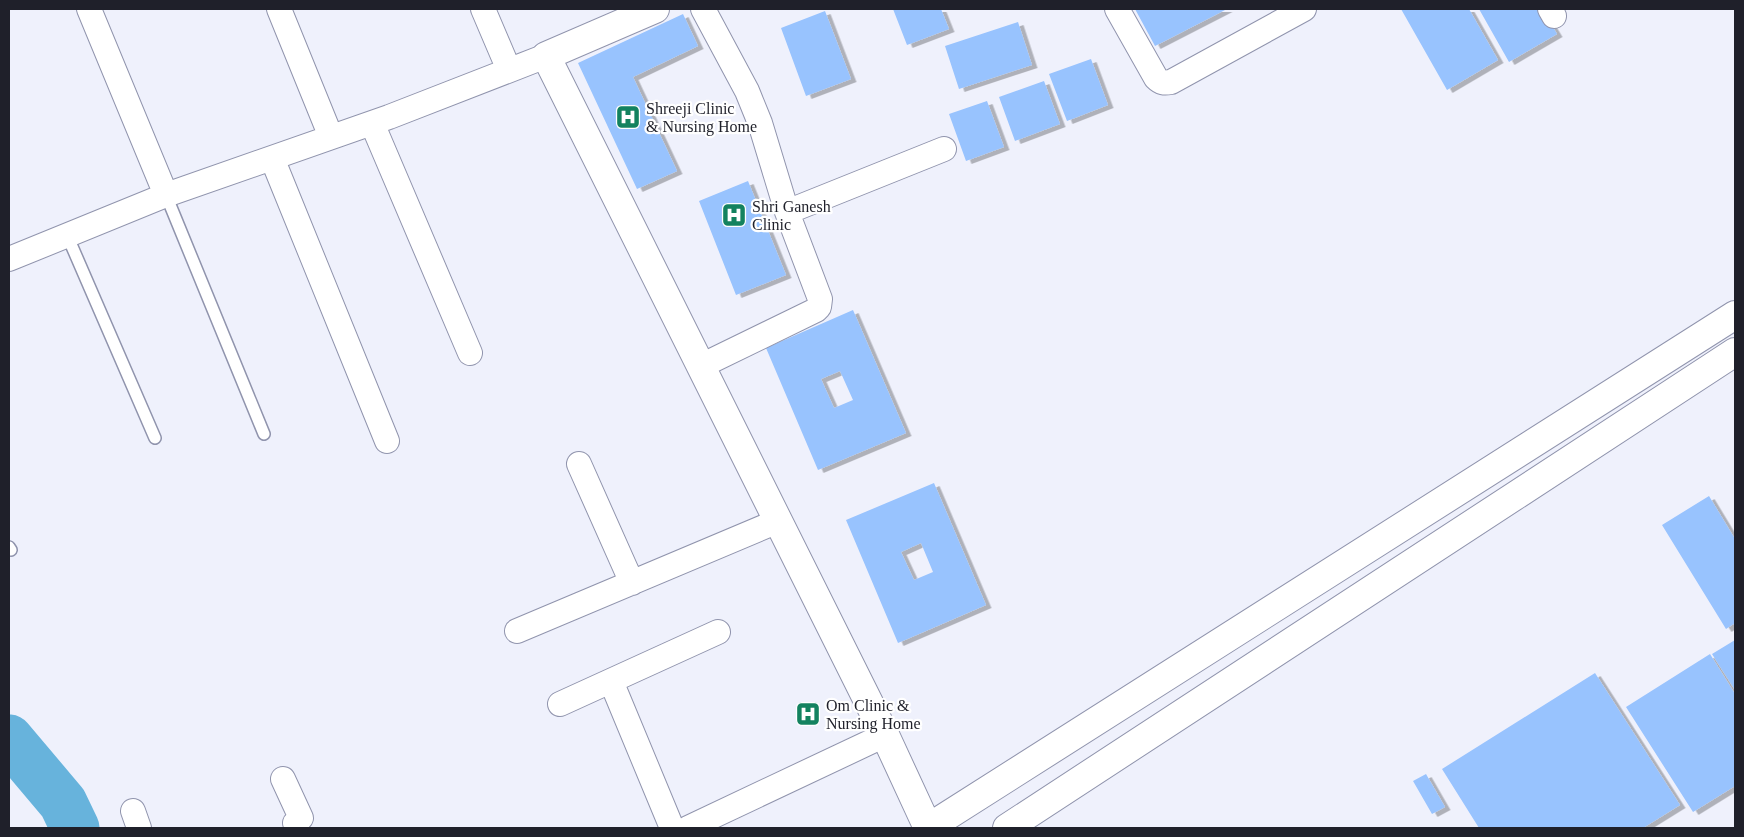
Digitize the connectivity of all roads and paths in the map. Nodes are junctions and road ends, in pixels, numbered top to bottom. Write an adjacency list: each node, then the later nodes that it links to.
1 (89, 9): 14 (street)
2 (279, 9): 11 (street)
3 (483, 9): 9 (street)
4 (655, 9): 8 (main road)
5 (703, 9): 15 (street)
6 (1117, 9): 7 (street)
7 (1304, 9)
8 (546, 56): 9 (street); 21 (main road)
9 (509, 70): 10 (street)
10 (372, 123): 11 (street); 20 (street)
11 (331, 137): 13 (street)
12 (944, 149): 15 (street)
13 (272, 158): 14 (street); 24 (street)
14 (166, 195): 16 (street); 22 (lane)
15 (787, 212): 21 (street)
16 (67, 235): 17 (street); 23 (lane)
17 (9, 259)
18 (1735, 315): 37 (main road)
19 (1735, 352): 38 (main road)
20 (470, 353)
21 (701, 366): 26 (main road)
22 (264, 434)
23 (155, 438)
24 (387, 442)
25 (579, 464): 27 (street)
26 (778, 521): 27 (street); 32 (main road)
27 (632, 583): 28 (street)
28 (517, 631)
29 (718, 632): 30 (street)
30 (611, 681): 31 (street); 35 (street)
31 (560, 704)
32 (885, 734): 36 (street); 37 (main road)
33 (283, 779): 34 (street)
34 (297, 828)
35 (672, 828)
36 (688, 828)
37 (928, 828)
38 (1007, 828)

